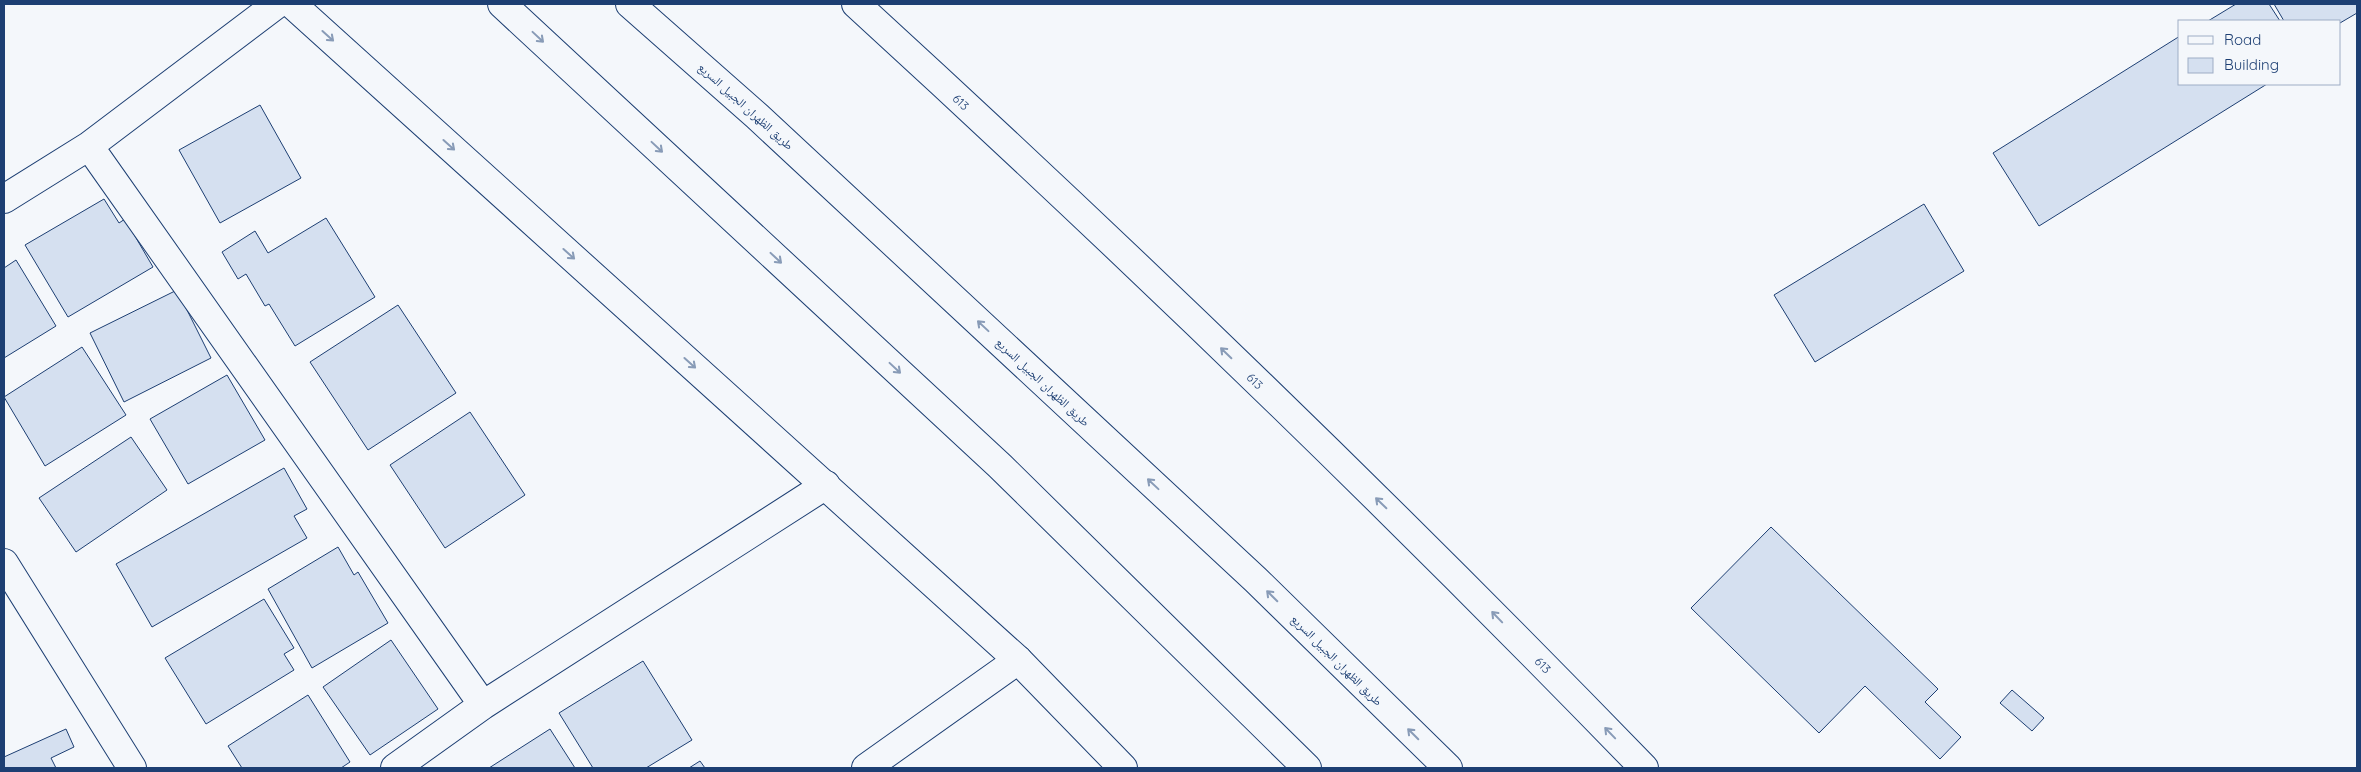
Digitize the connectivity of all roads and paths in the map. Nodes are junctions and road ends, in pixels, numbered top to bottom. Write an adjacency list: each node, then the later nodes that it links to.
1 (277, 4): 6 (main road)
2 (292, 4): 8 (main road, one-way to 8)
3 (502, 4): 16 (main road, one-way to 16)
4 (630, 4): 17 (main road, طريق الظهران الجبيل السريع, one-way to 4)
5 (856, 4): 18 (main road, 613, one-way to 5)
6 (89, 146): 7 (main road); 11 (main road)
7 (4, 199)
8 (826, 485): 10 (main road); 11 (main road)
9 (4, 563): 12 (main road)
10 (1018, 660): 14 (main road); 15 (main road)
11 (483, 705): 13 (main road)
12 (132, 768)
13 (395, 768)
14 (866, 768)
15 (1123, 768)
16 (1307, 768)
17 (1448, 768)
18 (1644, 768)

